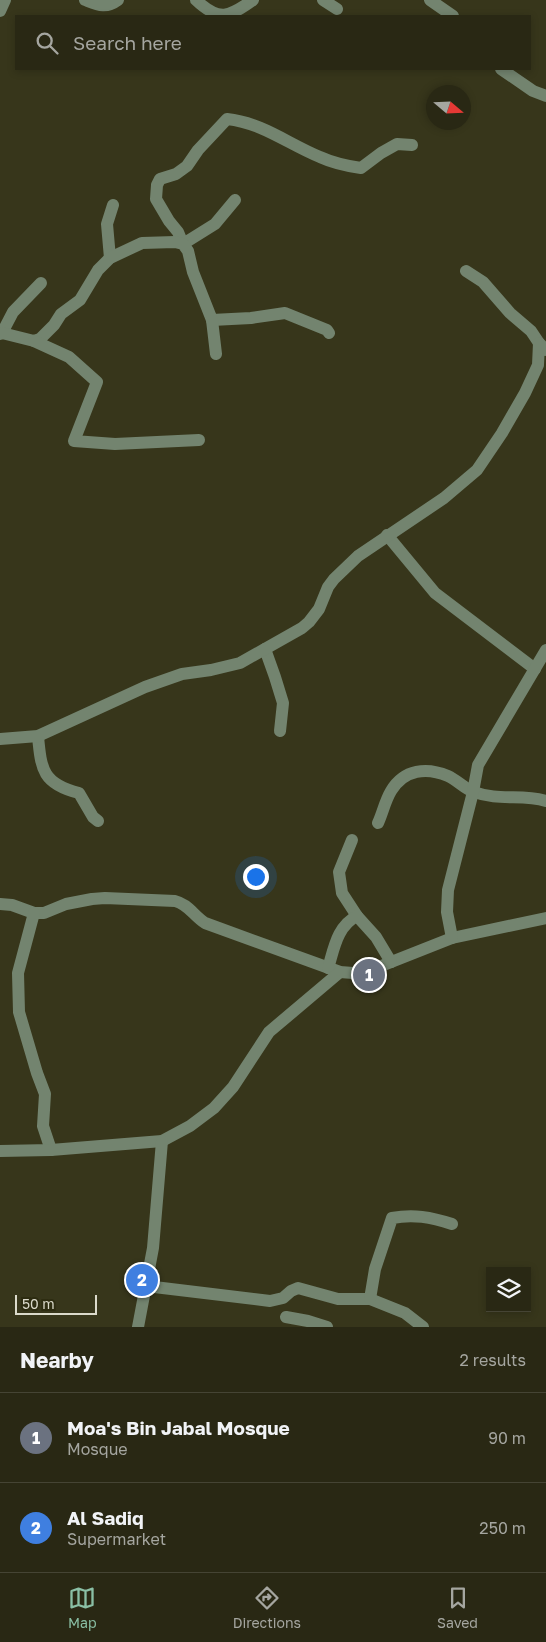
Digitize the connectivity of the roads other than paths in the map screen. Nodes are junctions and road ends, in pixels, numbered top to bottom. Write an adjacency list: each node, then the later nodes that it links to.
1 (5, 0): 9 (street)
2 (85, 0): 3 (street)
3 (118, 0)
4 (196, 0): 5 (street)
5 (253, 0)
6 (322, 0): 8 (street)
7 (430, 0): 10 (street)
8 (337, 9)
9 (0, 11)
10 (452, 15)
11 (502, 70): 12 (street)
12 (546, 96)
13 (412, 145): 16 (street)
14 (236, 200): 16 (street)
15 (113, 205): 17 (street)
16 (182, 244): 17 (street); 20 (street)
17 (110, 258): 23 (street)
18 (466, 272): 24 (street)
19 (41, 283): 22 (street)
20 (212, 320): 21 (street); 25 (street)
21 (329, 333)
22 (1, 334): 23 (street)
23 (34, 341): 26 (street)
24 (542, 350): 27 (street)
25 (216, 354)
26 (199, 440)
27 (387, 535): 28 (street); 30 (street)
28 (265, 649): 31 (street); 32 (street)
29 (546, 650): 30 (street)
30 (535, 669): 34 (street)
31 (280, 731)
32 (38, 736): 33 (street); 36 (street)
33 (0, 739)
34 (474, 792): 35 (street); 37 (street); 43 (street)
35 (546, 801)
36 (98, 821)
37 (378, 822)
38 (352, 840): 41 (street)
39 (0, 904): 40 (street)
40 (34, 913): 45 (street); 47 (street)
41 (356, 916): 44 (street); 45 (street)
42 (546, 918): 43 (street)
43 (452, 938): 44 (street)
44 (391, 962): 45 (street)
45 (334, 970): 46 (street)
46 (162, 1141): 47 (street); 50 (street)
47 (51, 1150): 48 (street)
48 (0, 1151)
49 (452, 1224): 52 (street)
50 (146, 1286): 51 (street); 54 (street)
51 (283, 1298): 52 (street); 53 (street)
52 (370, 1299): 56 (street)
53 (287, 1322): 55 (street)
54 (138, 1327)
55 (327, 1327)
56 (423, 1327)

